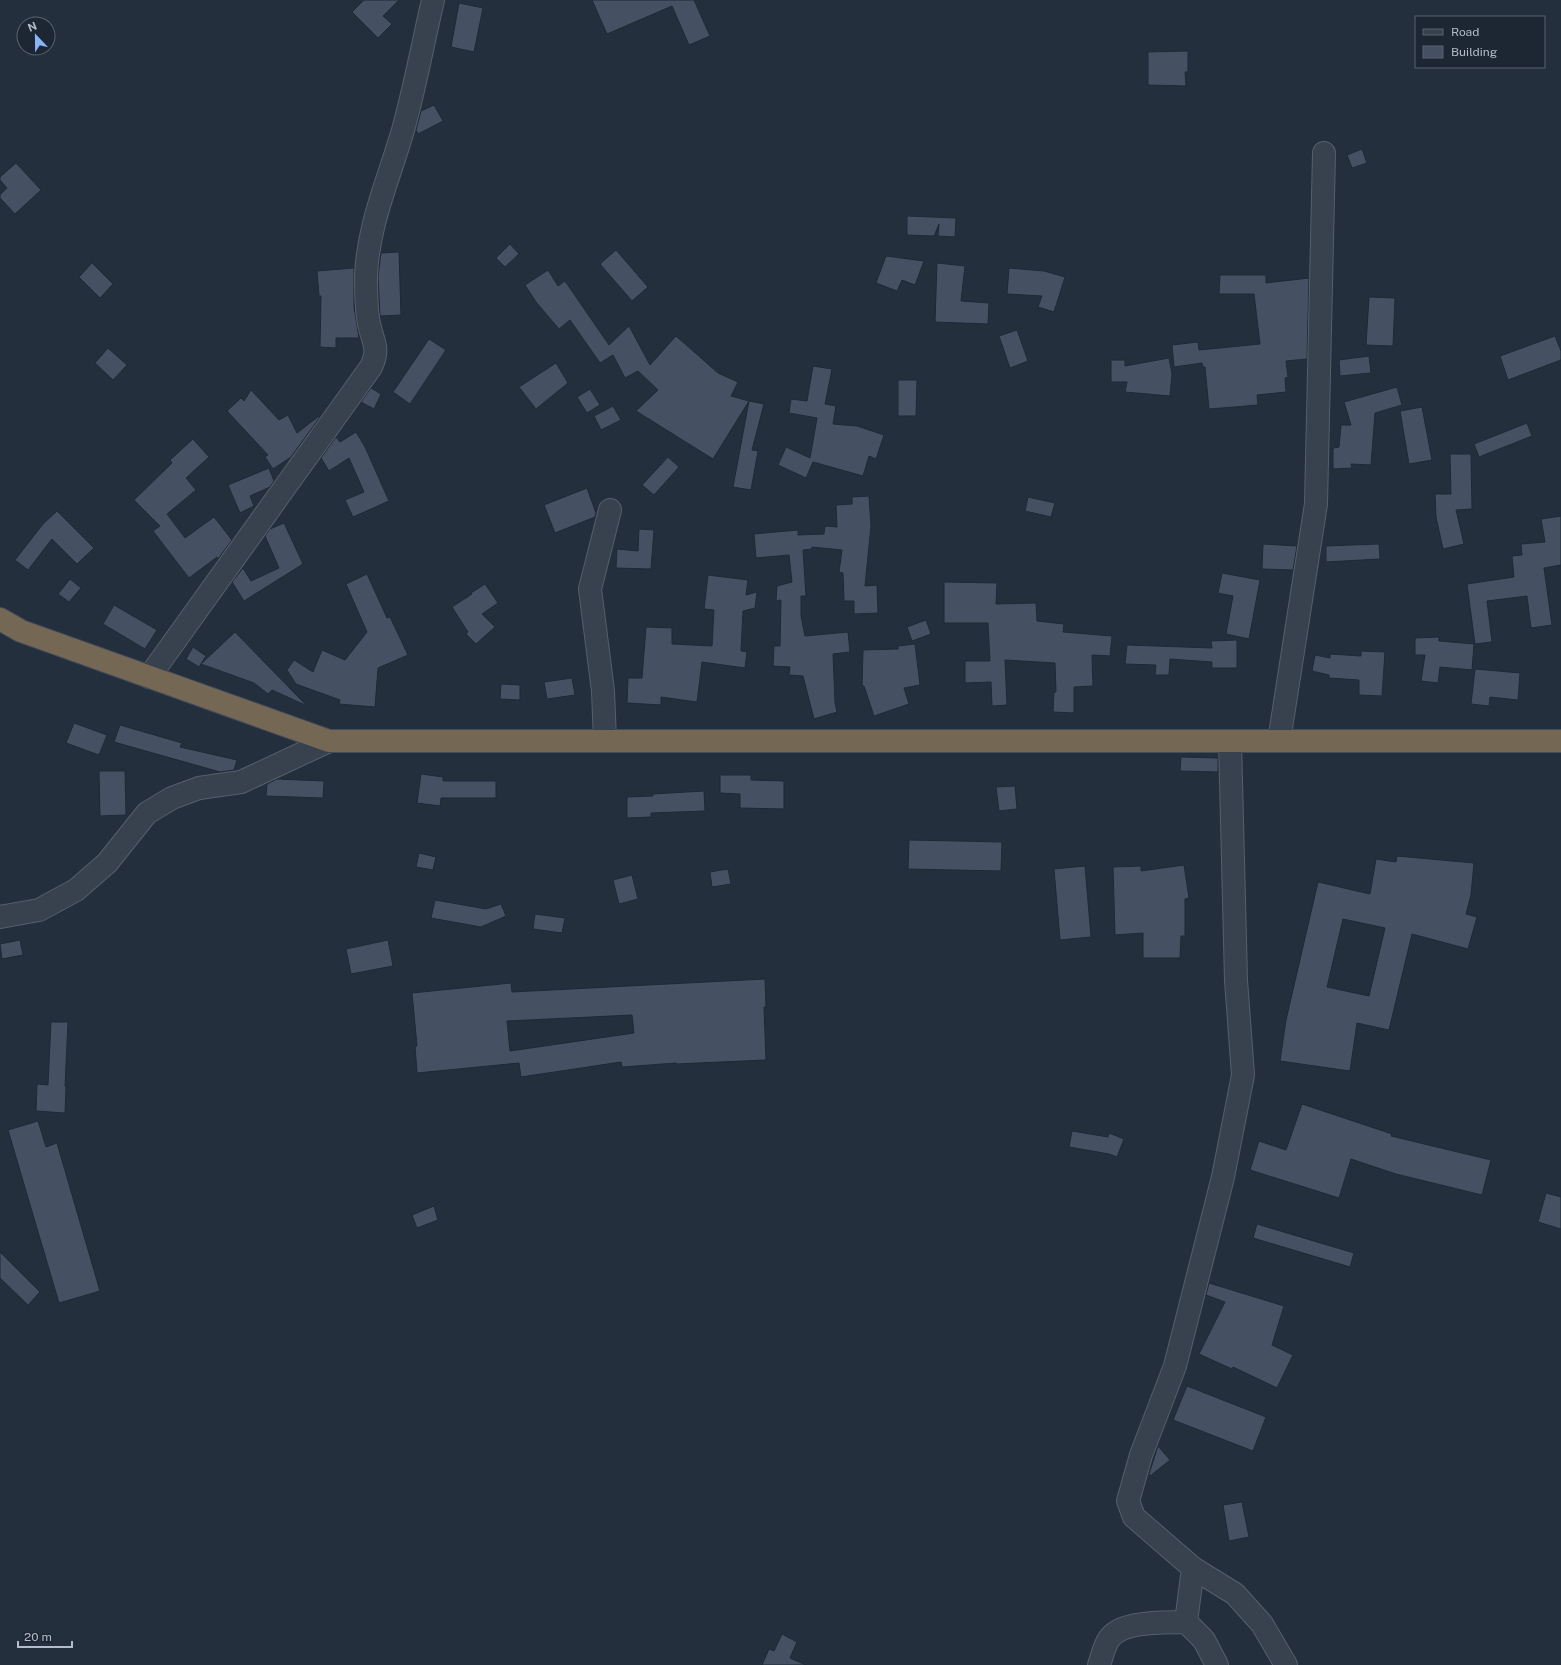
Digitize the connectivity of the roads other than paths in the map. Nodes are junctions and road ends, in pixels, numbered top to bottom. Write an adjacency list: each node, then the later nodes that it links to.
1 (433, 0): 5 (street)
2 (1324, 154): 9 (street)
3 (610, 510): 7 (street)
4 (0, 619): 5 (highway)
5 (149, 677): 6 (highway)
6 (329, 741): 7 (highway); 11 (street)
7 (605, 741): 8 (highway)
8 (1230, 741): 9 (highway); 12 (street)
9 (1279, 741): 10 (highway)
10 (1561, 741)
11 (0, 917)
12 (1193, 1568): 13 (street); 16 (street)
13 (1186, 1622): 14 (street); 15 (street)
14 (1099, 1665)
15 (1217, 1665)
16 (1286, 1665)

